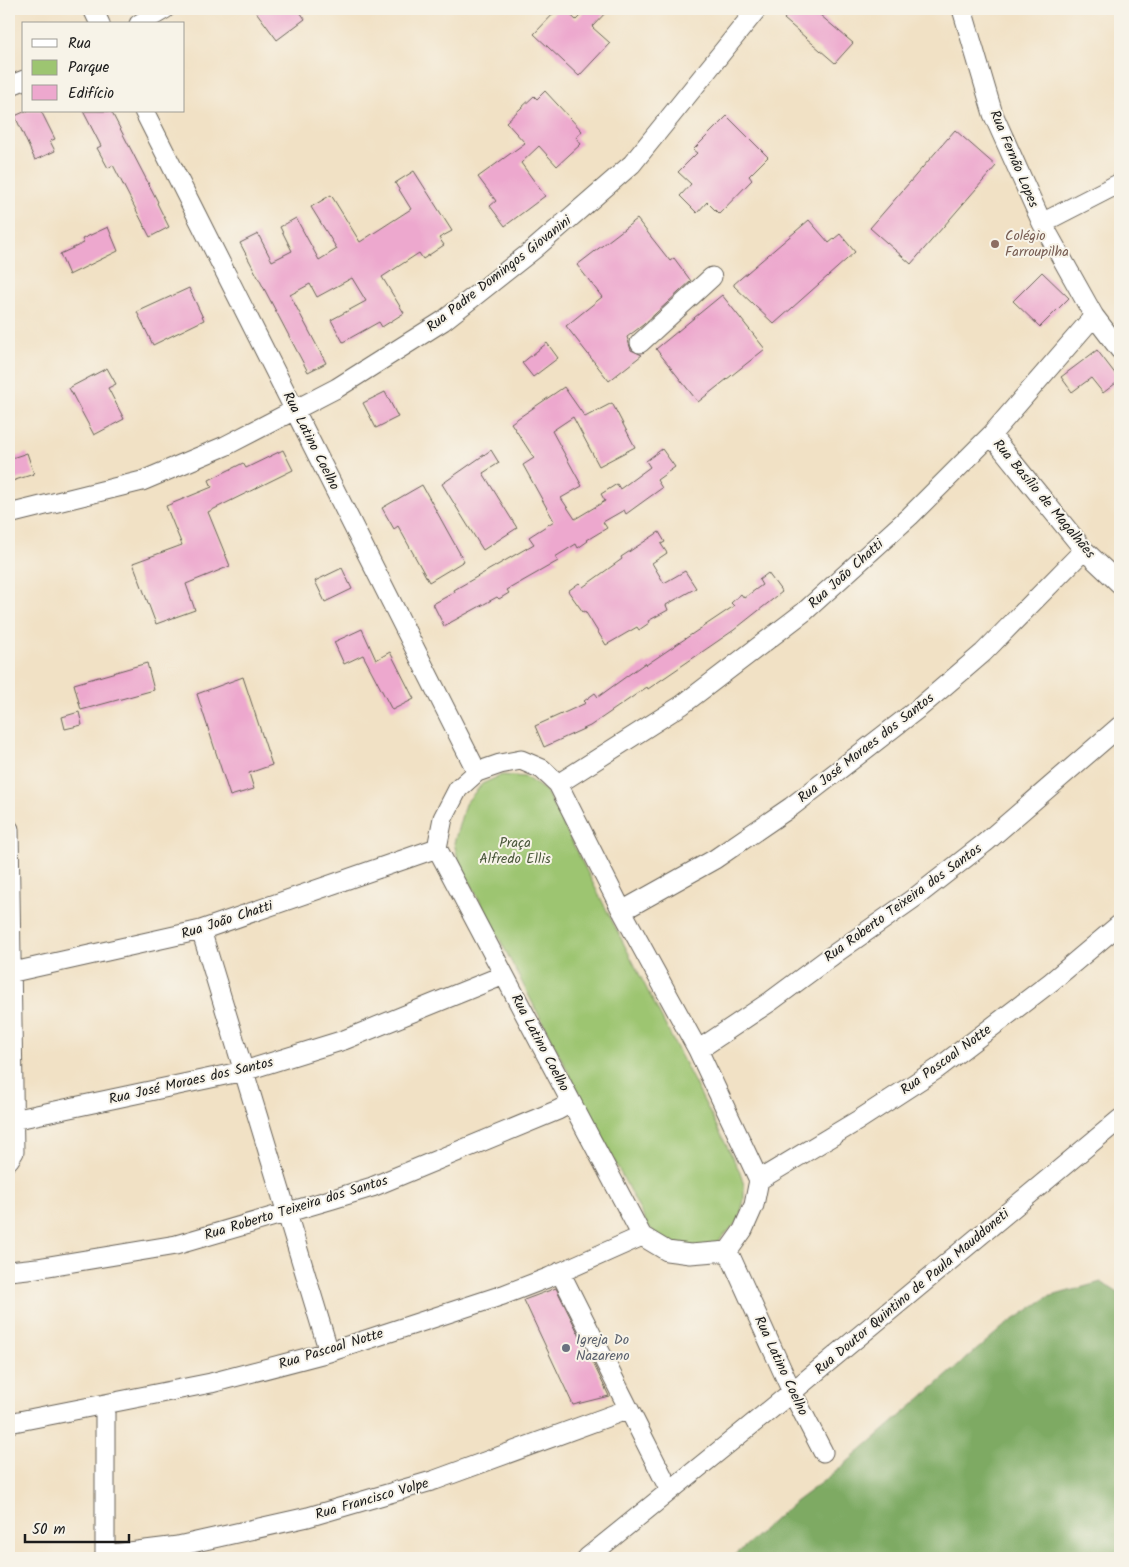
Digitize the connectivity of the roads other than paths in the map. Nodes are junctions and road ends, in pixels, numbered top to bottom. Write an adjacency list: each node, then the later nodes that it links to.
1 (92, 9): 5 (street)
2 (165, 9): 6 (street)
3 (757, 9): 16 (street, Rua Padre Domingos Giovanini)
4 (962, 9): 11 (street, Rua Fernão Lopes)
5 (99, 22)
6 (142, 22)
7 (22, 81): 8 (street)
8 (9, 86)
9 (145, 112): 16 (street, Rua Latino Coelho)
10 (1120, 182): 11 (street)
11 (1042, 223): 13 (street, Rua Fernão Lopes)
12 (712, 277): 14 (street)
13 (1094, 316): 15 (street, Rua Fernão Lopes); 17 (street, Rua João Chatti)
14 (640, 343)
15 (1120, 350)
16 (295, 410): 18 (street, Rua Padre Domingos Giovanini); 22 (street, Rua Latino Coelho)
17 (991, 435): 19 (street, Rua Basílio de Magalhães); 23 (street, Rua João Chatti)
18 (9, 514)
19 (1084, 550): 20 (street, Rua Basílio de Magalhães); 27 (street, Rua José Moraes dos Santos)
20 (1120, 584)
21 (1120, 726): 32 (street, Rua Roberto Teixeira dos Santos)
22 (477, 772): 23 (street); 25 (street)
23 (558, 784): 27 (street)
24 (9, 829): 26 (street)
25 (437, 848): 29 (street, Rua João Chatti); 31 (street, Rua Latino Coelho)
26 (9, 889): 30 (street)
27 (622, 911): 32 (street)
28 (1120, 924): 38 (street, Rua Pascoal Notte)
29 (201, 930): 30 (street, Rua João Chatti); 33 (street)
30 (10, 973): 36 (street)
31 (504, 975): 33 (street, Rua José Moraes dos Santos); 34 (street, Rua Latino Coelho)
32 (698, 1050): 38 (street)
33 (244, 1071): 36 (street, Rua José Moraes dos Santos); 39 (street)
34 (571, 1103): 39 (street, Rua Roberto Teixeira dos Santos); 40 (street, Rua Latino Coelho)
35 (1120, 1119): 45 (street, Rua Doutor Quintino de Paula Mauddoneti)
36 (13, 1120): 37 (street)
37 (10, 1154)
38 (759, 1180): 41 (street)
39 (287, 1212): 42 (street, Rua Roberto Teixeira dos Santos); 44 (street)
40 (642, 1236): 41 (street); 43 (street, Rua Pascoal Notte)
41 (728, 1251): 45 (street, Rua Latino Coelho)
42 (9, 1271)
43 (560, 1272): 44 (street, Rua Pascoal Notte); 47 (street)
44 (329, 1352): 46 (street, Rua Pascoal Notte)
45 (792, 1392): 49 (street, Rua Latino Coelho); 50 (street, Rua Doutor Quintino de Paula Mauddoneti)
46 (105, 1405): 48 (street, Rua Pascoal Notte); 51 (street)
47 (629, 1410): 50 (street); 51 (street, Rua Francisco Volpe)
48 (9, 1422)
49 (823, 1452)
50 (670, 1491): 52 (street, Rua Doutor Quintino de Paula Mauddoneti)
51 (105, 1557)
52 (587, 1558)

